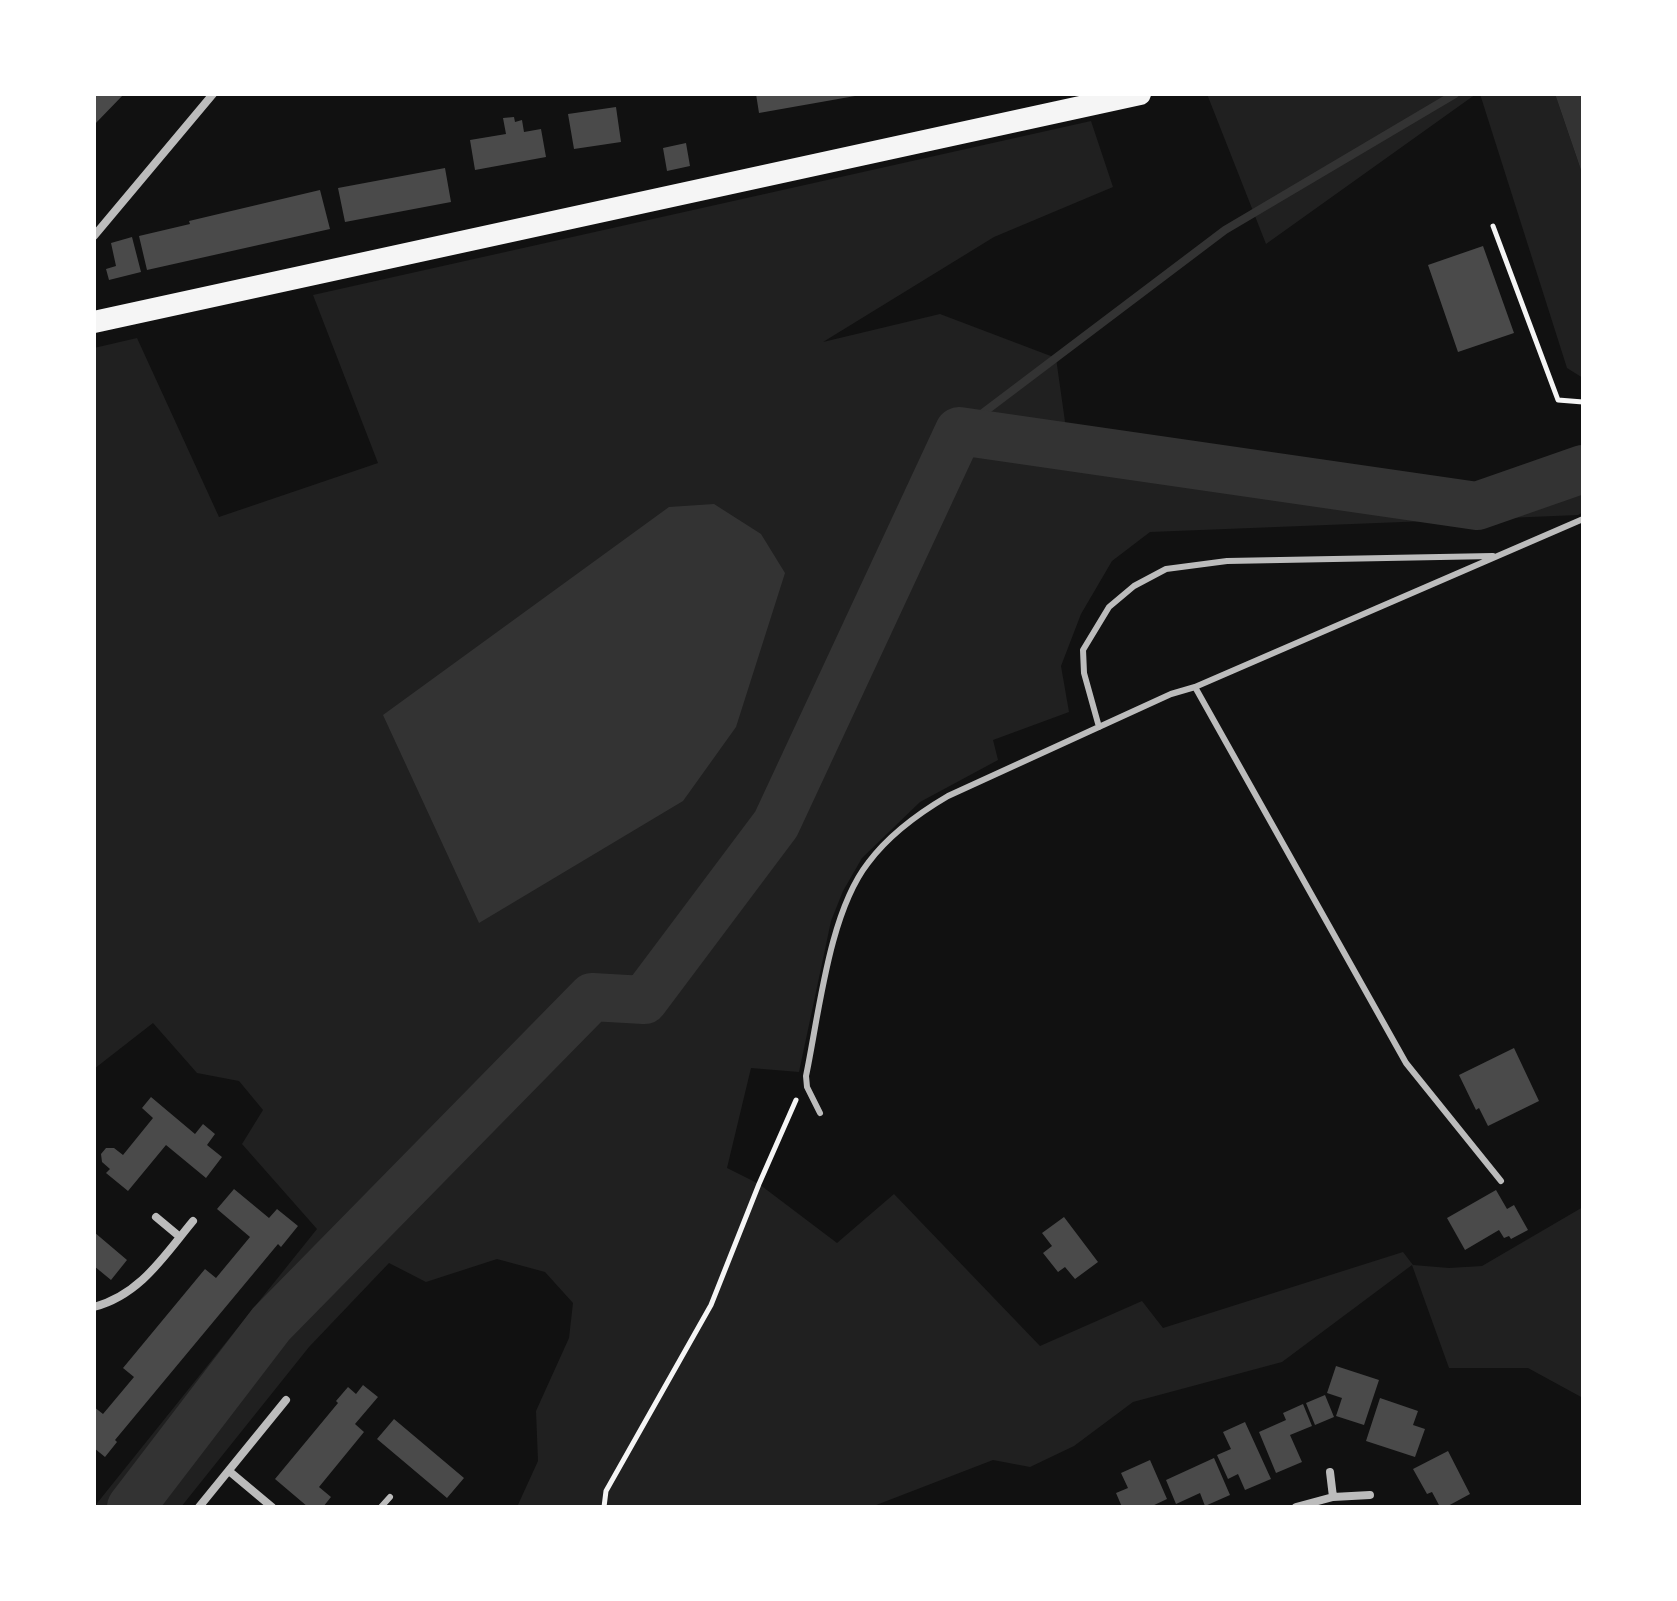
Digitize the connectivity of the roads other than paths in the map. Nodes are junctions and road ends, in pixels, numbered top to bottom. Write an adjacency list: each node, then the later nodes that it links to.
1 (213, 94): 3 (street)
2 (1140, 94): 4 (highway)
3 (94, 236)
4 (94, 322)
5 (1583, 519): 6 (lane)
6 (1496, 556): 7 (lane); 8 (lane)
7 (1195, 687): 8 (lane); 10 (lane)
8 (1099, 727): 9 (lane)
9 (820, 1113)
10 (1501, 1181)
11 (156, 1217): 13 (street)
12 (193, 1221): 13 (street)
13 (180, 1237): 14 (street)
14 (94, 1307)
15 (286, 1400): 16 (street)
16 (229, 1471): 21 (street); 22 (street)
17 (1330, 1472): 20 (street)
18 (1370, 1495): 20 (street)
19 (390, 1497): 23 (lane)
20 (1333, 1497): 24 (street)
21 (199, 1507)
22 (272, 1507)
23 (381, 1507)
24 (1296, 1507)

